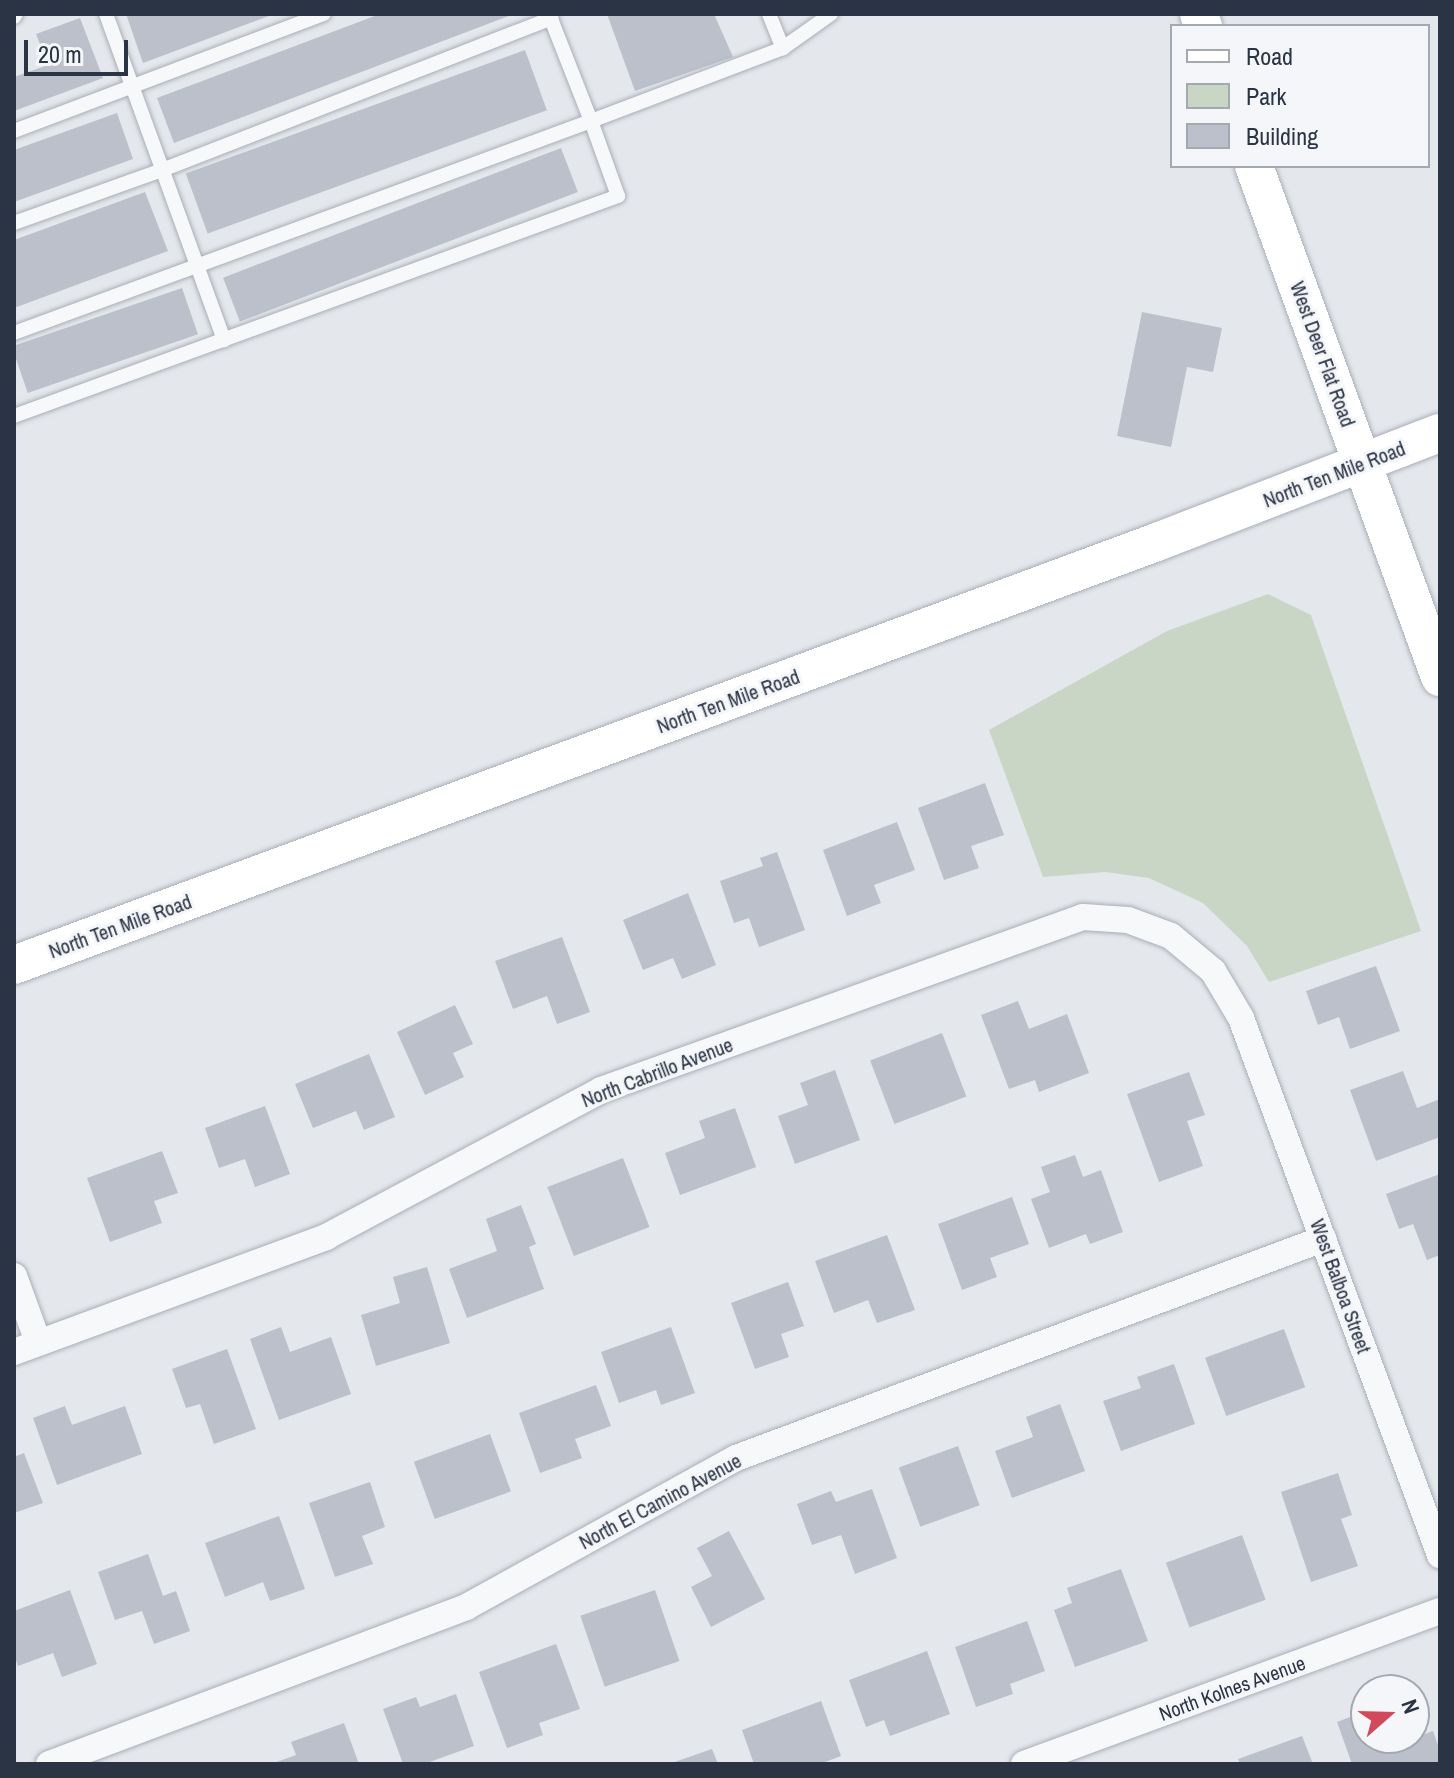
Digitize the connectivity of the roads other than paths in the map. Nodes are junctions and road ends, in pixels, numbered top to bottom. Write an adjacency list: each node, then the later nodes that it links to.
1 (106, 14): 7 (lane)
2 (324, 14): 7 (lane)
3 (769, 14): 6 (lane)
4 (831, 14): 6 (lane)
5 (550, 16): 8 (lane); 11 (lane)
6 (783, 48): 8 (lane)
7 (132, 85): 9 (lane); 11 (lane)
8 (591, 121): 13 (lane); 15 (lane)
9 (14, 131)
10 (1255, 168): 18 (main road, West Deer Flat Road)
11 (162, 170): 12 (lane); 13 (lane)
12 (14, 223)
13 (196, 265): 14 (lane); 15 (lane)
14 (14, 333)
15 (224, 340): 16 (lane)
16 (14, 416)
17 (1440, 433): 18 (main road, North Ten Mile Road)
18 (1363, 462): 19 (main road, West Deer Flat Road); 20 (main road, North Ten Mile Road)
19 (1440, 677)
20 (14, 965)
21 (1241, 1018): 22 (street, West Balboa Street); 24 (street, North Cabrillo Avenue)
22 (1323, 1239): 25 (street, West Balboa Street); 27 (street, North El Camino Avenue)
23 (14, 1276): 24 (street)
24 (26, 1347)
25 (1440, 1555)
26 (1440, 1611): 28 (street, North Kolnes Avenue)
27 (49, 1764)
28 (1024, 1764)

